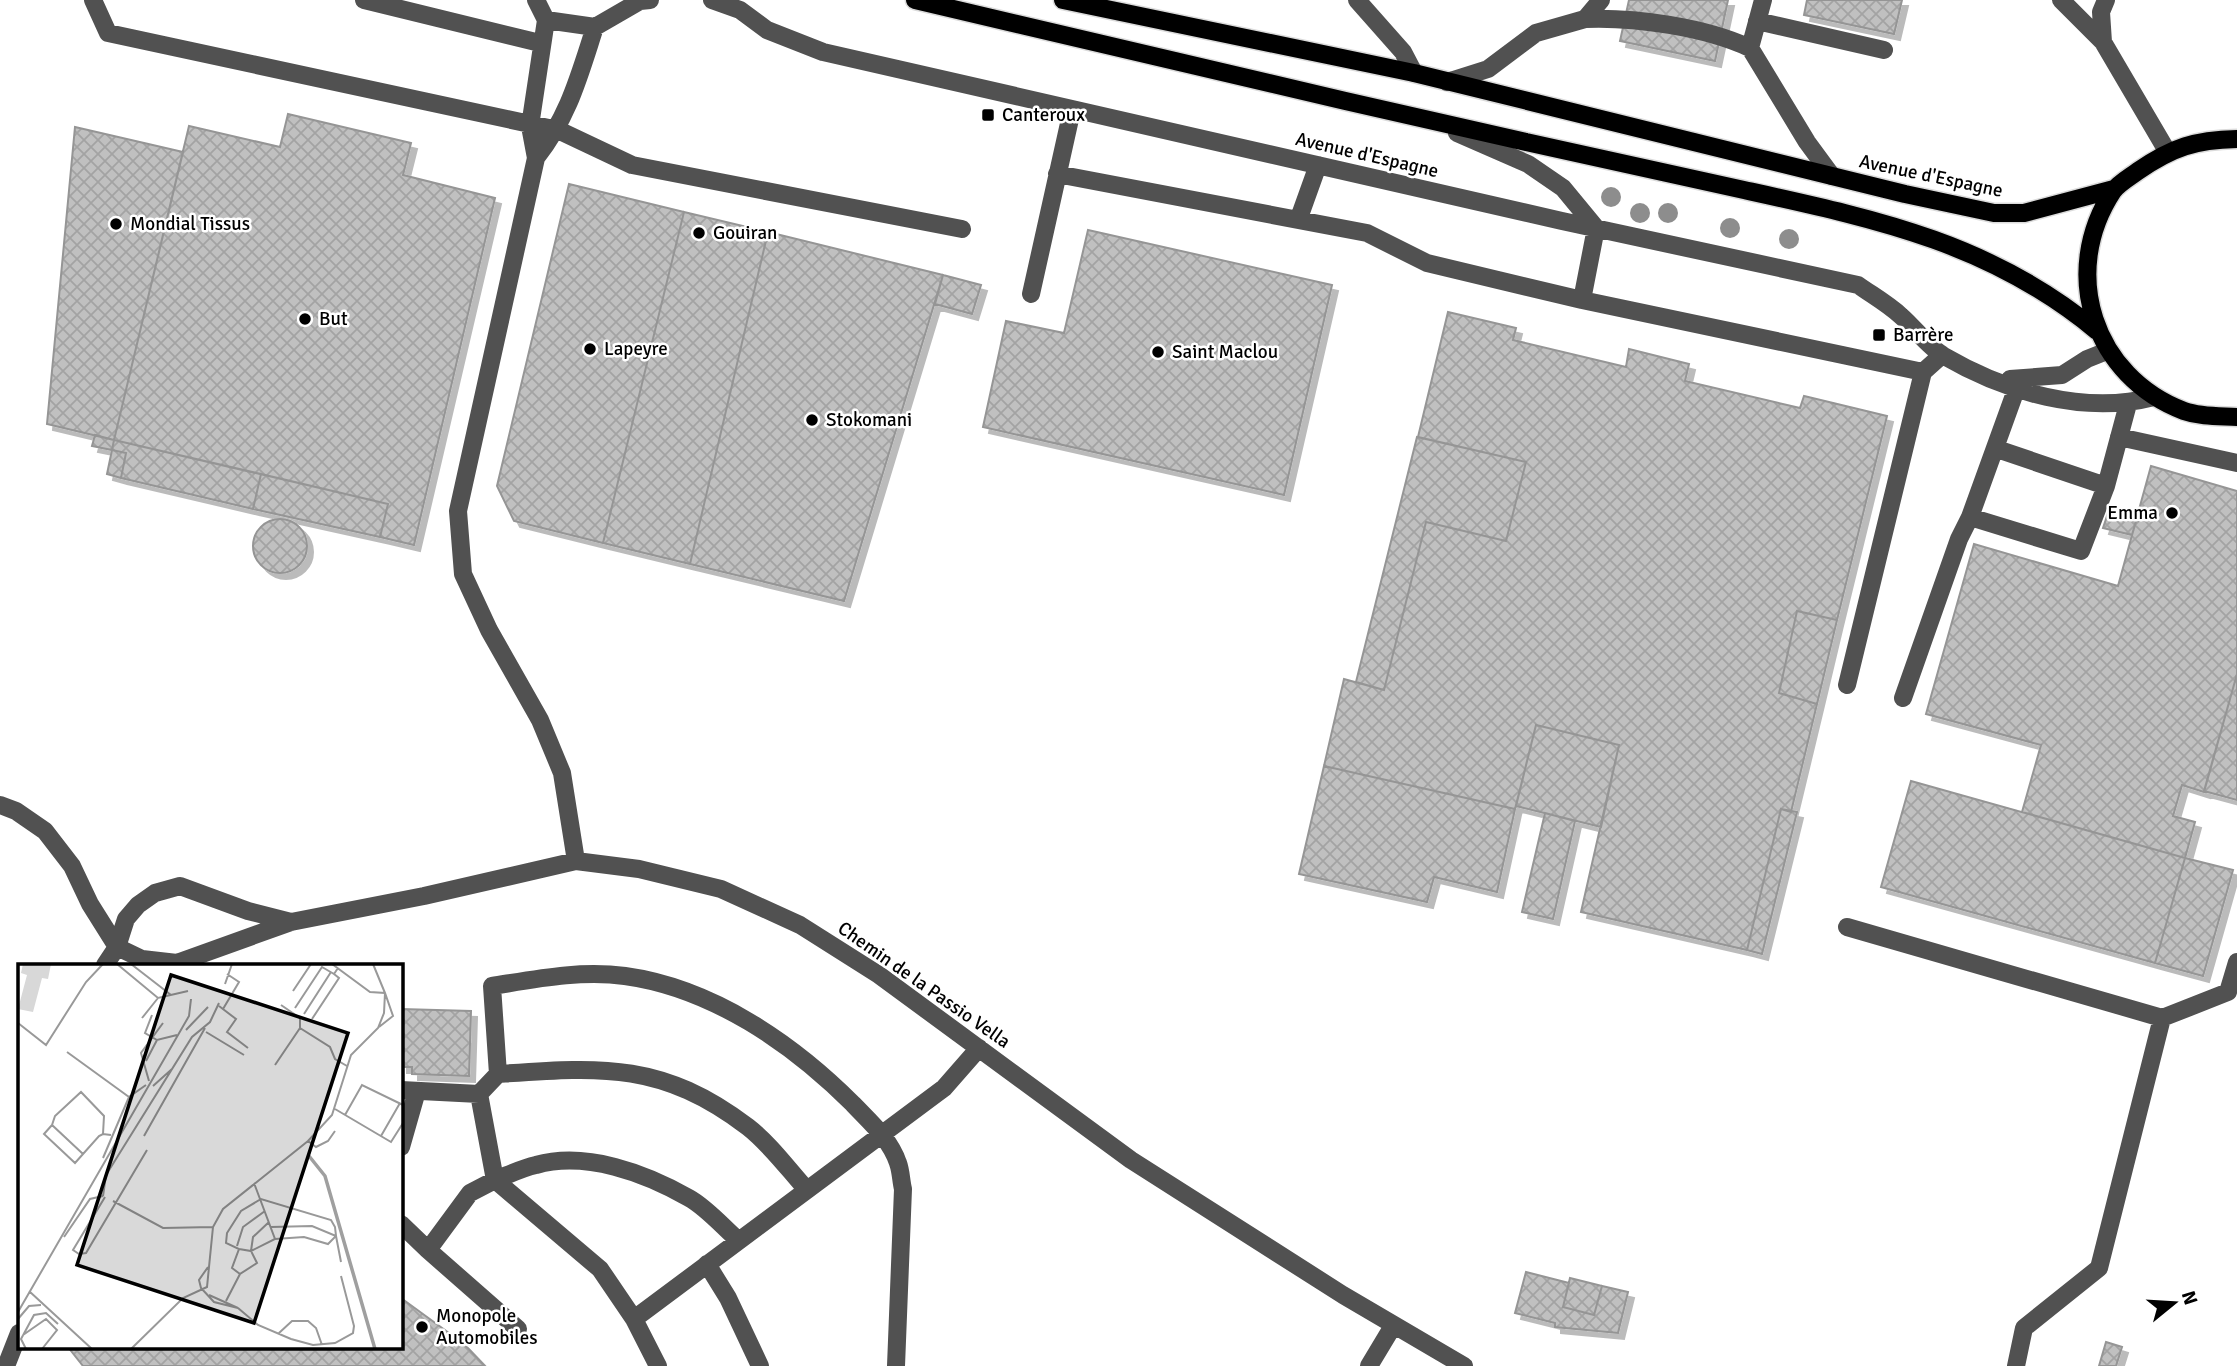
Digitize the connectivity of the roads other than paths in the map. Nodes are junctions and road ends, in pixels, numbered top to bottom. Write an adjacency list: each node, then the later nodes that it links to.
1 (93, 0): 26 (street)
2 (364, 0): 19 (street)
3 (536, 0): 15 (street)
4 (650, 0): 17 (street)
5 (712, 0): 25 (street, Avenue d'Espagne)
6 (915, 0): 24 (main road)
7 (1063, 0): 22 (main road, Avenue d'Espagne)
8 (1357, 0): 22 (street)
9 (1601, 0): 14 (street)
10 (1747, 0): 16 (street)
11 (1762, 0): 16 (street)
12 (2061, 0): 18 (street)
13 (2106, 0): 18 (street)
14 (1585, 19): 20 (street); 23 (street)
15 (546, 20): 17 (street); 19 (street)
16 (1757, 21): 20 (street); 21 (street)
17 (595, 27): 27 (street)
18 (2103, 42): 29 (street)
19 (540, 43): 26 (street)
20 (1750, 48): 33 (street)
21 (1884, 50)
22 (1414, 74): 23 (main road, Avenue d'Espagne)
23 (1447, 82): 33 (main road, Avenue d'Espagne)
24 (1370, 107): 36 (street); 40 (main road)
25 (1072, 110): 31 (street, Avenue d'Espagne); 32 (street)
26 (530, 126): 27 (street); 30 (street)
27 (558, 130): 30 (street); 37 (street)
28 (2237, 139): 29 (main road)
29 (2167, 151): 34 (main road)
30 (536, 158): 57 (street)
31 (1318, 165): 35 (street); 36 (street, Avenue d'Espagne)
32 (1057, 174): 35 (street); 38 (street)
33 (1832, 176): 34 (main road, Avenue d'Espagne)
34 (2114, 189): 40 (main road)
35 (1299, 218): 39 (street)
36 (1596, 228): 39 (street); 42 (street, Avenue d'Espagne)
37 (962, 229)
38 (1031, 294)
39 (1582, 300): 43 (street)
40 (2097, 331): 41 (main road)
41 (2107, 351): 44 (street, Avenue d'Espagne); 46 (main road)
42 (1942, 355): 43 (street); 44 (street, Avenue d'Espagne)
43 (1923, 372): 54 (street)
44 (1996, 379): 45 (street, Avenue d'Espagne)
45 (2017, 387): 47 (street, Avenue d'Espagne); 50 (street)
46 (2154, 397): 47 (street, Avenue d'Espagne); 48 (main road)
47 (2129, 404): 49 (street)
48 (2237, 417)
49 (2119, 437): 51 (street); 52 (street)
50 (1997, 449): 52 (street); 53 (street)
51 (2237, 463)
52 (2106, 486): 53 (street)
53 (1970, 517): 55 (street)
54 (1847, 685)
55 (1903, 698)
56 (0, 805): 60 (street)
57 (576, 861): 58 (street, Chemin de la Passio Vella); 64 (street, Chemin de la Passio Vella)
58 (292, 922): 60 (street, Chemin de la Passio Vella); 60 (street, Chemin de la Passio Vella)
59 (1847, 927): 63 (street)
60 (117, 947): 62 (street)
61 (2237, 962): 63 (street)
62 (106, 964)
63 (2162, 1018): 86 (street)
64 (979, 1048): 68 (street); 77 (street, Chemin de la Passio Vella)
65 (498, 1074): 67 (street); 68 (street); 71 (street)
66 (409, 1090): 67 (street); 69 (street)
67 (479, 1094): 70 (street)
68 (882, 1134): 71 (street); 83 (street)
69 (402, 1140)
70 (495, 1180): 73 (street); 74 (street); 76 (street)
71 (807, 1190): 73 (street)
72 (402, 1225): 74 (street)
73 (738, 1240): 75 (street)
74 (428, 1250): 78 (street)
75 (707, 1264): 76 (street); 82 (street)
76 (634, 1319): 81 (street)
77 (1394, 1326): 84 (street); 85 (street, Chemin de la Passio Vella)
78 (518, 1329)
79 (18, 1336): 80 (street)
80 (6, 1366)
81 (658, 1366)
82 (760, 1366)
83 (896, 1366)
84 (1369, 1366)
85 (1464, 1366)
86 (2016, 1366)

